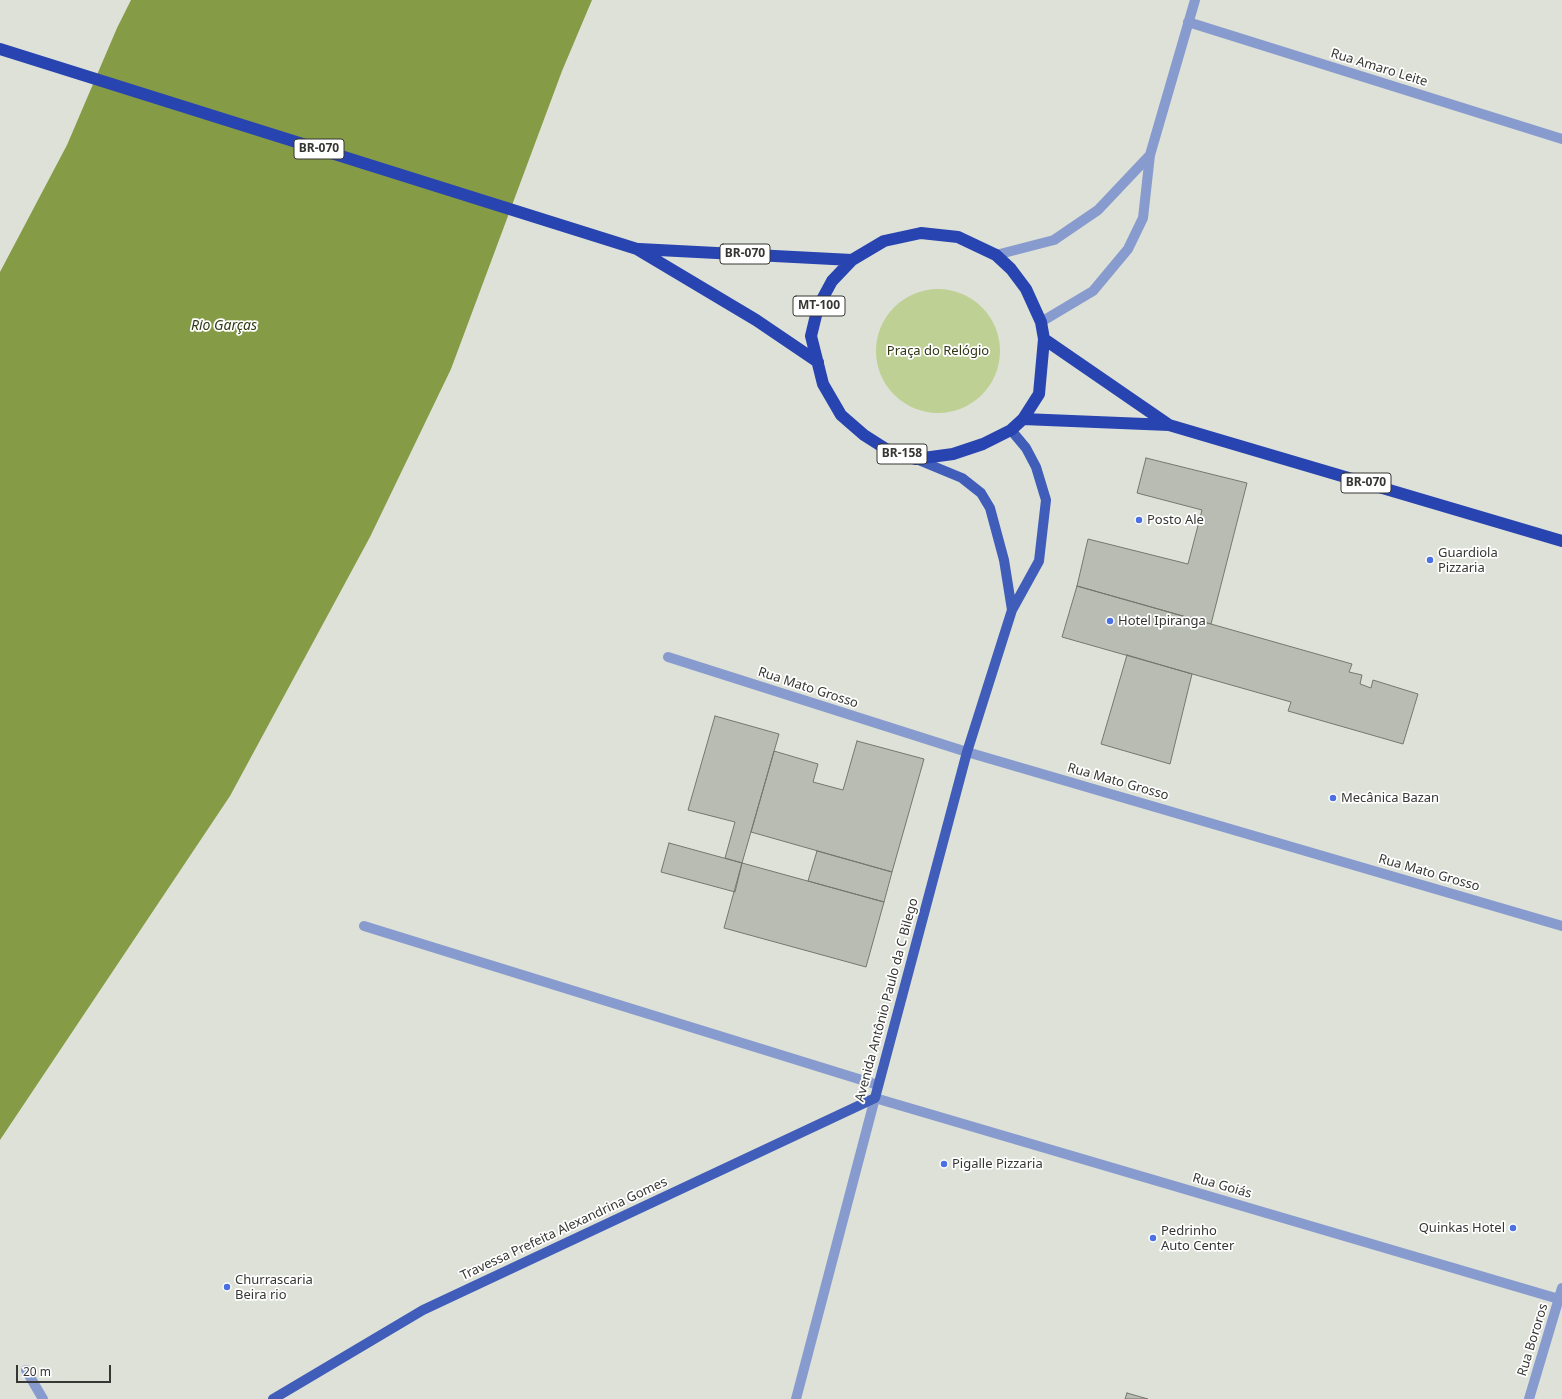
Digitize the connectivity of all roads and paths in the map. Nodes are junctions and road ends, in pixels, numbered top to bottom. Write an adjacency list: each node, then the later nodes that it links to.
1 (1195, 0): 2 (street)
2 (1188, 22): 4 (street, Rua Amaro Leite); 5 (street)
3 (0, 49): 6 (highway, BR-070)
4 (1562, 138)
5 (1150, 155): 7 (street); 9 (street)
6 (637, 248): 8 (highway, BR-070); 11 (highway, BR-070)
7 (996, 255): 8 (highway); 9 (highway)
8 (852, 260): 11 (highway, MT-100)
9 (1041, 322): 10 (highway)
10 (1044, 339): 12 (highway); 13 (highway)
11 (818, 362): 15 (highway, BR-158)
12 (1023, 419): 13 (highway); 14 (highway, BR-158)
13 (1169, 425): 16 (highway, BR-070)
14 (1011, 430): 15 (highway, BR-158); 17 (main road, Avenida Antônio Paulo da C Bilego)
15 (916, 458): 17 (main road)
16 (1562, 541)
17 (1012, 610): 19 (main road, Avenida Antônio Paulo da C Bilego)
18 (668, 657): 19 (street, Rua Mato Grosso)
19 (967, 752): 21 (street, Rua Mato Grosso); 22 (main road, Avenida Antônio Paulo da C Bilego)
20 (364, 926): 22 (street)
21 (1562, 926)
22 (878, 1084): 23 (main road, Avenida Antônio Paulo da C Bilego)
23 (875, 1098): 25 (street, Rua Goiás); 28 (main road, Travessa Prefeita Alexandrina Gomes); 29 (street, Avenida Antônio Paulo da C Bilego)
24 (1562, 1288): 25 (street, Rua Bororos)
25 (1560, 1299): 30 (street, Rua Bororos)
26 (26, 1370): 27 (street)
27 (43, 1399)
28 (273, 1399)
29 (796, 1399)
30 (1529, 1399)

